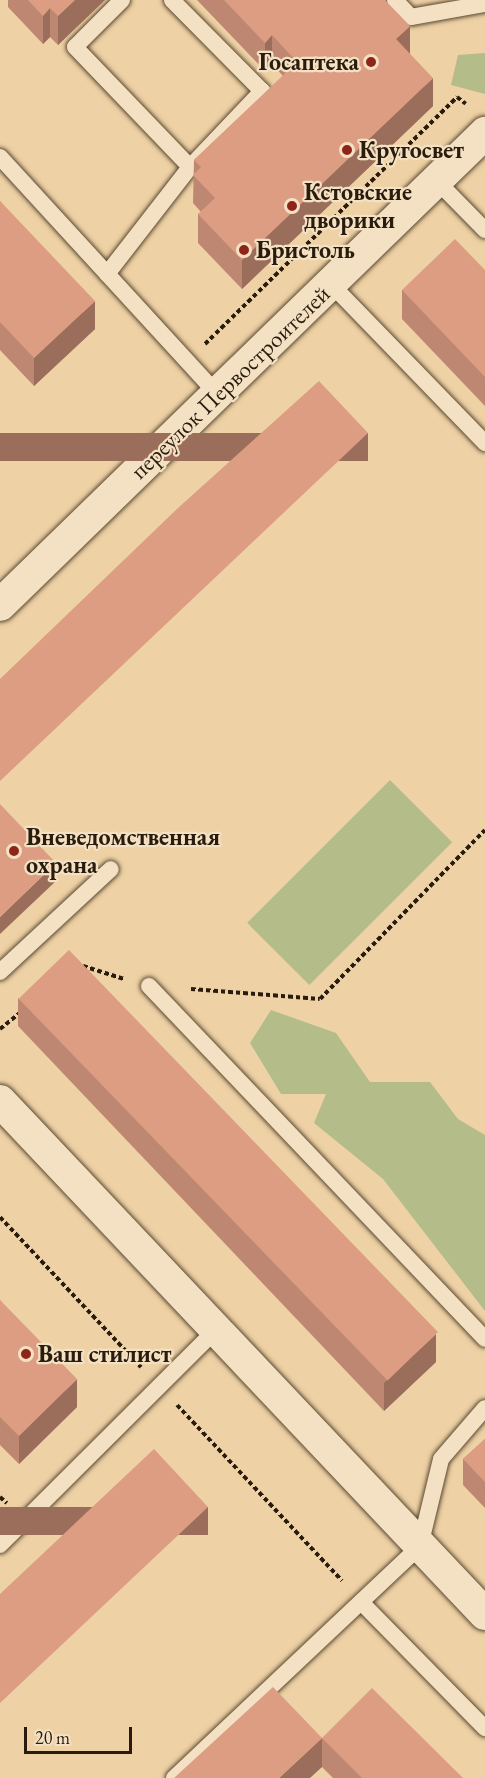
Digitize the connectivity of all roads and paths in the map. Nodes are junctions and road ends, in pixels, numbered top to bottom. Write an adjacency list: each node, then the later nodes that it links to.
1 (122, 0): 7 (lane)
2 (172, 0): 7 (lane)
3 (395, 0): 4 (lane)
4 (485, 4)
5 (478, 121): 8 (street, переулок Первостроителей); 12 (path)
6 (0, 157): 10 (lane)
7 (190, 167): 10 (lane)
8 (436, 180): 9 (lane); 11 (street, переулок Первостроителей)
9 (485, 231)
10 (107, 274): 12 (lane)
11 (330, 283): 13 (street, переулок Первостроителей); 14 (lane)
12 (188, 362): 13 (lane)
13 (217, 394): 15 (street, переулок Первостроителей)
14 (485, 443)
15 (0, 605)
16 (485, 830): 20 (path)
17 (111, 869): 19 (lane)
18 (79, 965): 20 (path)
19 (0, 972)
20 (148, 986): 26 (lane)
21 (26, 1008): 22 (path)
22 (0, 1029)
23 (2, 1106): 25 (street)
24 (0, 1216): 27 (path)
25 (215, 1331): 27 (lane); 30 (street)
26 (485, 1339)
27 (160, 1388): 29 (lane); 31 (path)
28 (485, 1408): 30 (lane)
29 (0, 1545)
30 (420, 1546): 31 (lane); 32 (street)
31 (361, 1602): 33 (lane); 34 (lane)
32 (485, 1614)
33 (485, 1728)
34 (174, 1778)

